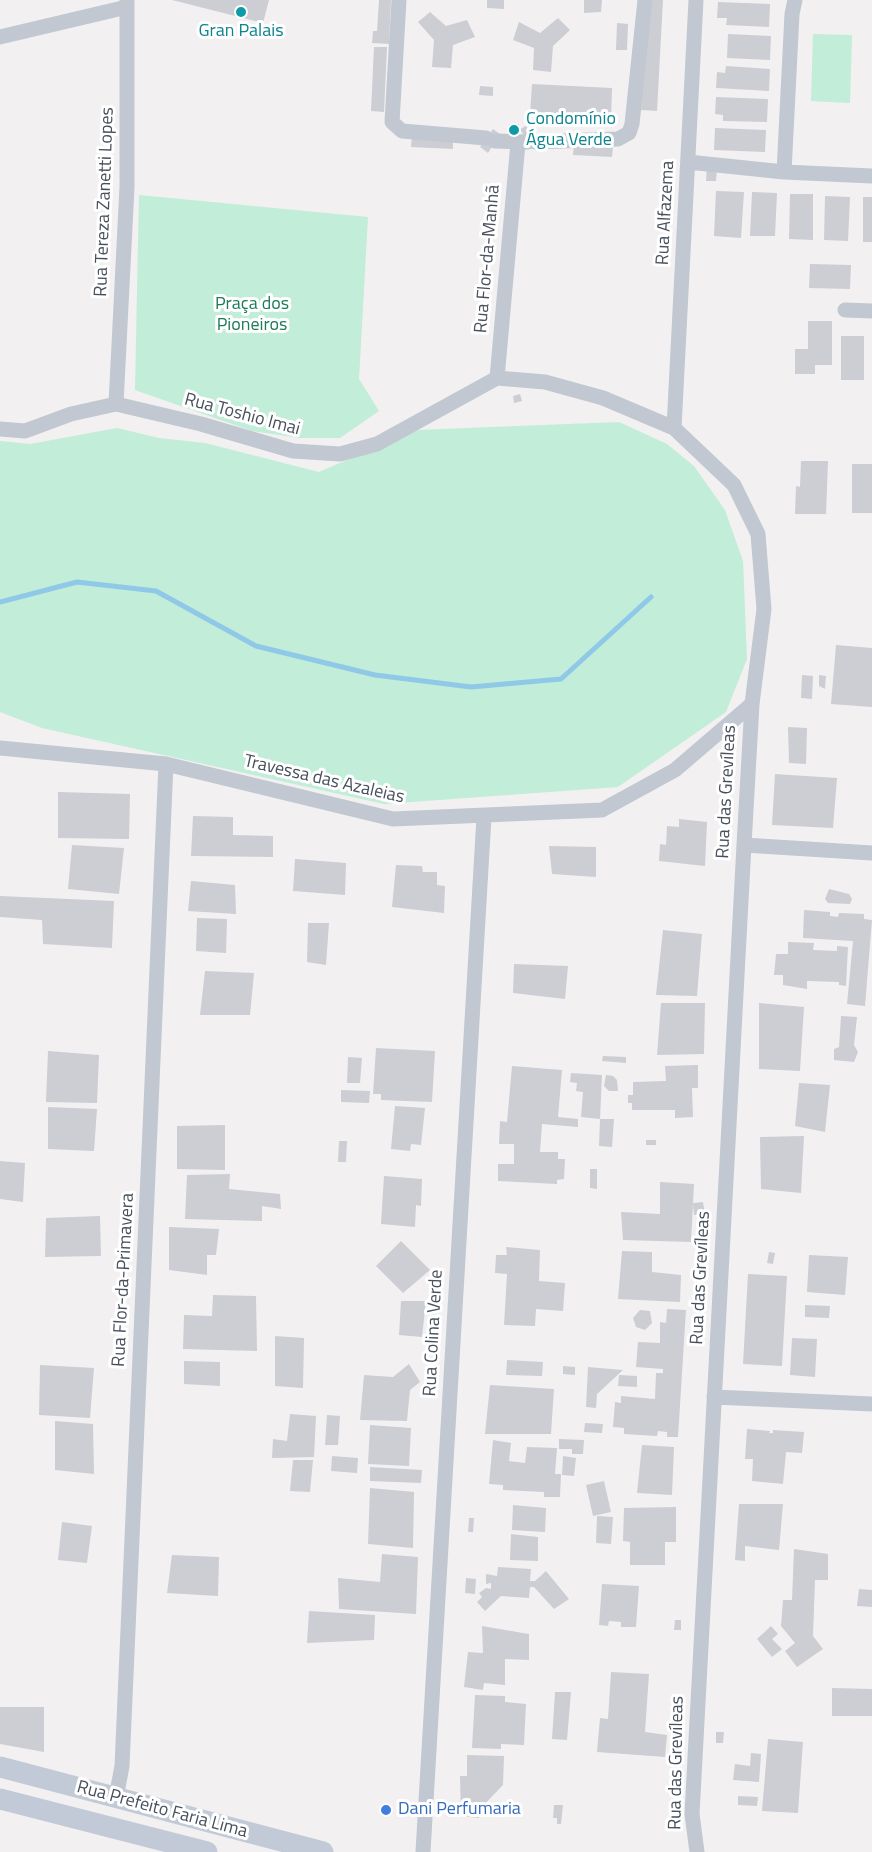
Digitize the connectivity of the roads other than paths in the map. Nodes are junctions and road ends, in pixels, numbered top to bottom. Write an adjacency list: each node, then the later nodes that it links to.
1 (399, 0): 7 (street)
2 (645, 0): 7 (street)
3 (696, 0): 8 (street, Rua Alfazema)
4 (795, 0): 9 (street)
5 (127, 3): 6 (street); 14 (street, Rua Tereza Zanetti Lopes)
6 (0, 37)
7 (527, 142): 13 (street, Rua Flor-da-Manhã)
8 (688, 162): 9 (street); 15 (street, Rua Alfazema)
9 (784, 172): 10 (street)
10 (872, 176)
11 (845, 310): 12 (street)
12 (872, 312)
13 (497, 378): 14 (street, Rua Toshio Imai); 15 (street)
14 (116, 404): 16 (street, Rua Toshio Imai)
15 (674, 428): 17 (street, Rua das Grevíleas)
16 (0, 429)
17 (752, 705): 20 (street, Travessa das Azaleias); 21 (street, Rua das Grevíleas)
18 (0, 748): 19 (street, Travessa das Azaleias)
19 (166, 764): 20 (street, Travessa das Azaleias); 26 (street, Rua Flor-da-Primavera)
20 (484, 817): 30 (street, Rua Colina Verde)
21 (744, 845): 22 (street); 23 (street, Rua das Grevíleas)
22 (872, 853)
23 (714, 1397): 24 (street); 31 (street, Rua das Grevíleas)
24 (872, 1404)
25 (0, 1767): 26 (main road, Rua Prefeito Faria Lima)
26 (116, 1798): 29 (main road, Rua Prefeito Faria Lima)
27 (0, 1800): 28 (main road, Rua Prefeito Faria Lima)
28 (207, 1852)
29 (323, 1852)
30 (423, 1852)
31 (697, 1852)

